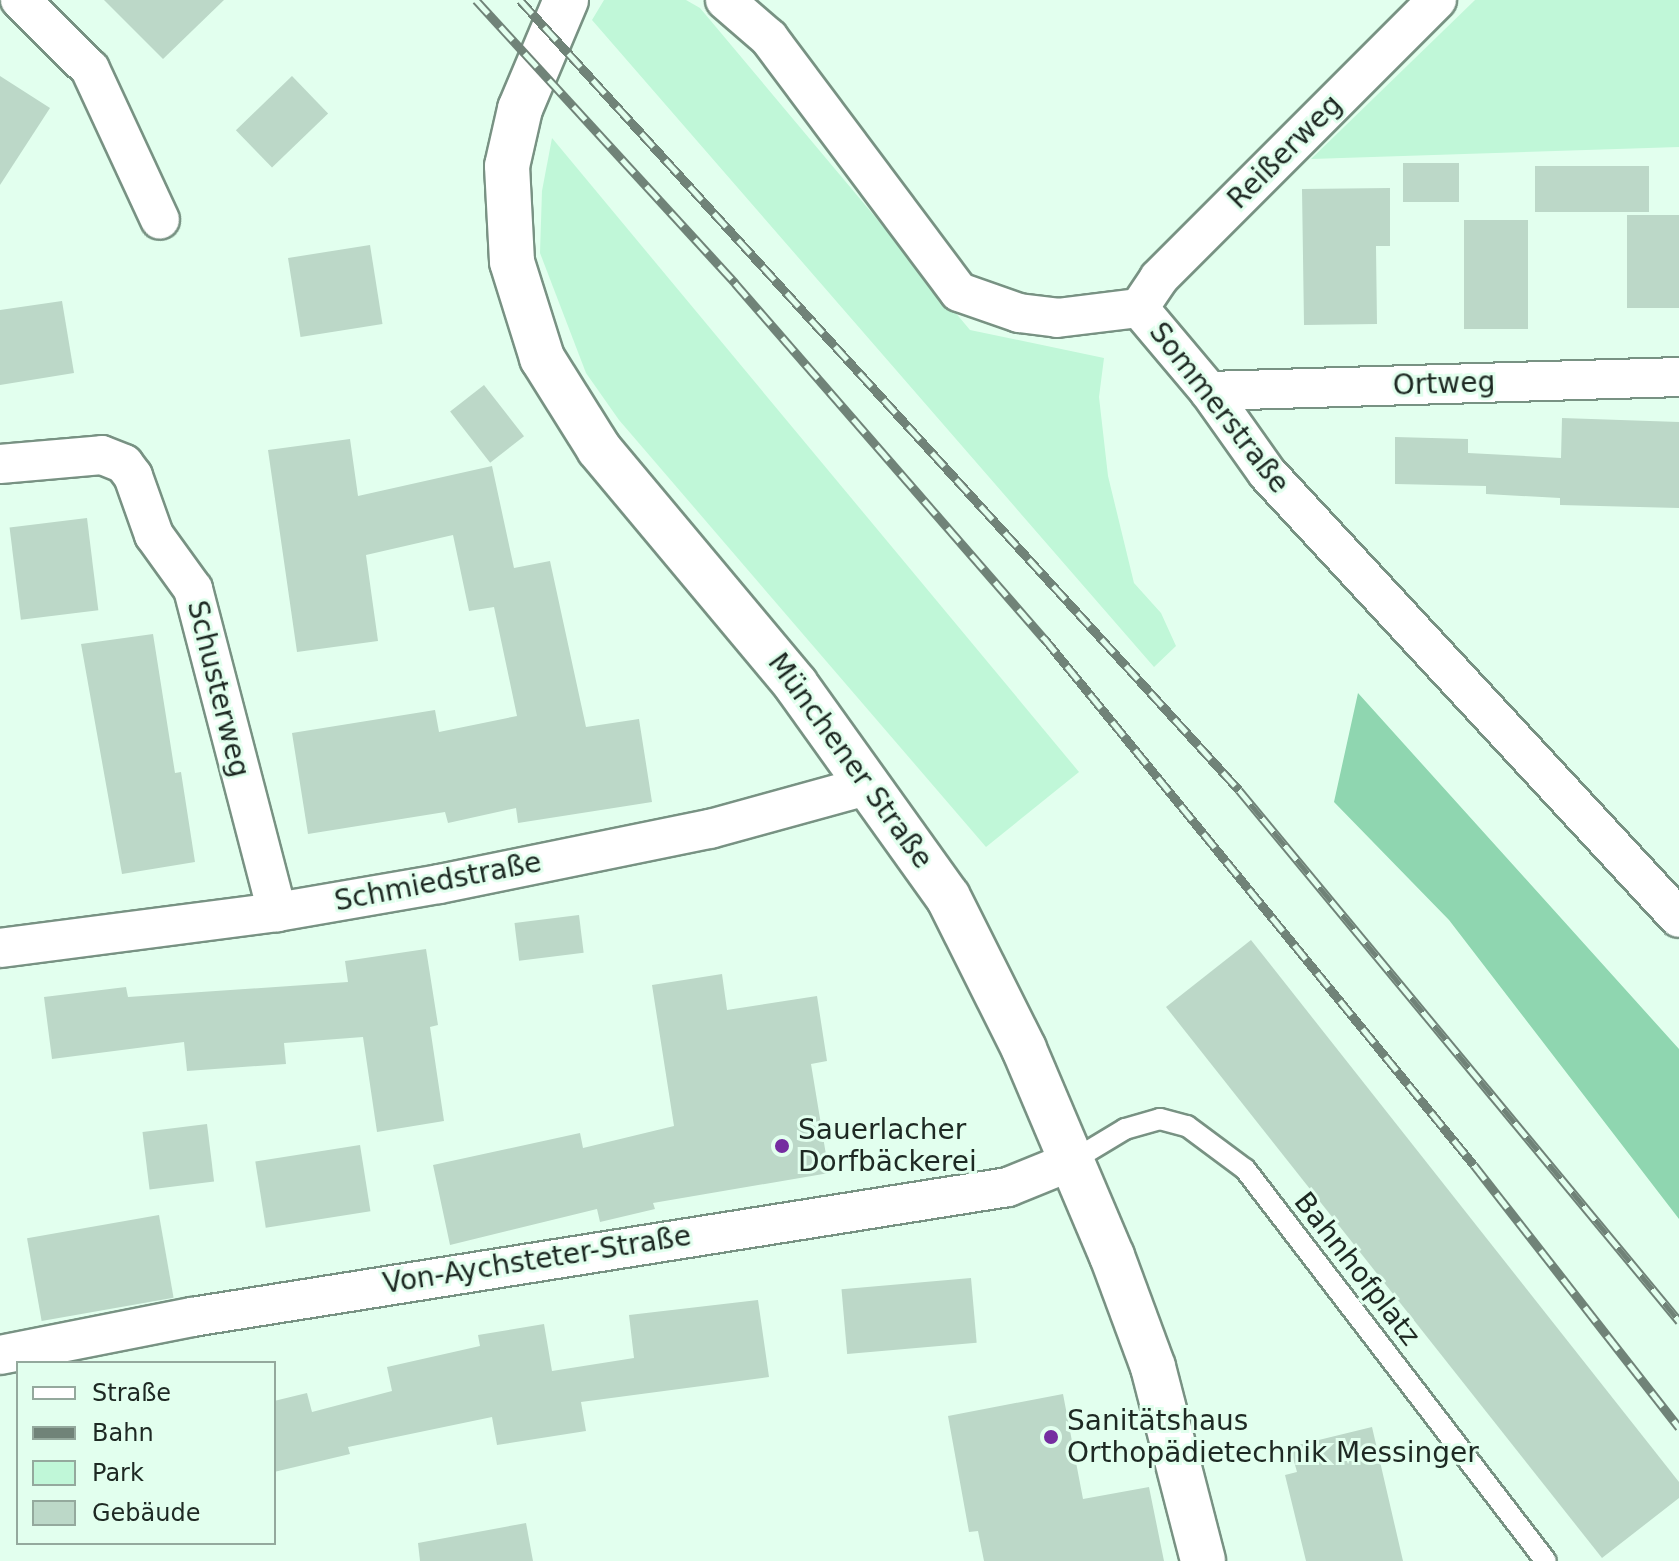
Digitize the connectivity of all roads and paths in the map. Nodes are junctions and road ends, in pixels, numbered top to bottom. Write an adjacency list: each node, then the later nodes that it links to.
1 (20, 0): 5 (street)
2 (566, 0): 10 (main road, Münchener Straße)
3 (725, 0): 6 (street, Sommerstraße)
4 (1437, 0): 6 (street, Reißerweg)
5 (160, 220)
6 (1139, 308): 8 (street, Sommerstraße)
7 (1679, 377): 8 (street, Ortweg)
8 (1209, 391): 12 (street, Sommerstraße)
9 (0, 464): 11 (street, Schusterweg)
10 (870, 785): 11 (street, Schmiedstraße); 14 (main road, Münchener Straße)
11 (277, 912): 13 (street, Schmiedstraße)
12 (1679, 918)
13 (0, 948)
14 (1072, 1161): 15 (street, Von-Aychsteter-Straße); 16 (main road, Münchener Straße); 17 (lane, Bahnhofplatz)
15 (0, 1355)
16 (1203, 1561)
17 (1546, 1561)

